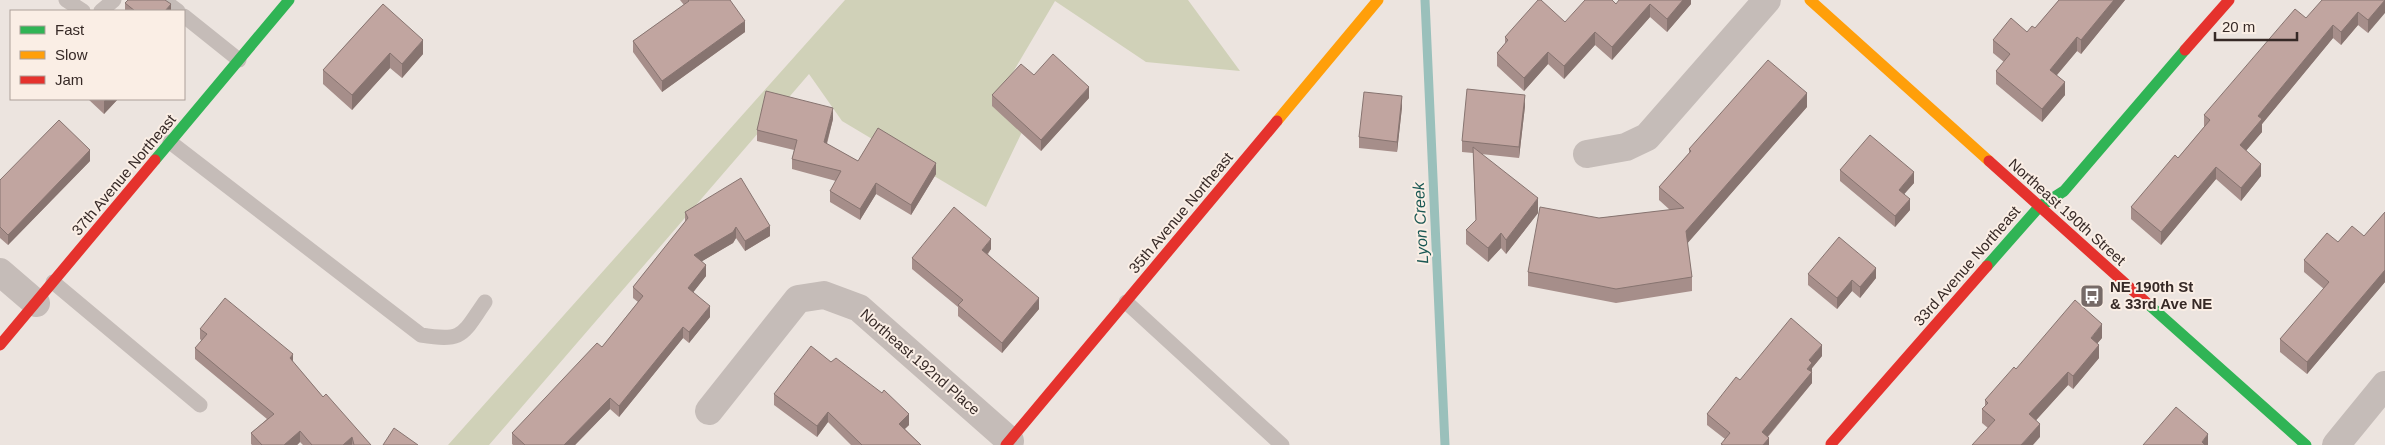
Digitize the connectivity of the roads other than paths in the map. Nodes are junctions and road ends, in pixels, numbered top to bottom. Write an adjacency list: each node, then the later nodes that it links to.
1 (66, 0): 9 (lane)
2 (114, 0): 10 (lane)
3 (163, 0): 11 (lane)
4 (289, 0): 13 (street, 37th Avenue Northeast)
5 (1378, 0): 20 (street, 35th Avenue Northeast)
6 (1767, 0): 15 (street)
7 (1810, 0): 16 (street, Northeast 190th Street)
8 (2229, 0): 16 (street, 33rd Avenue Northeast)
9 (81, 10)
10 (102, 10)
11 (177, 10)
12 (185, 17): 13 (lane)
13 (239, 60): 14 (street, 37th Avenue Northeast)
14 (170, 142): 18 (street, 37th Avenue Northeast); 19 (lane)
15 (1588, 154)
16 (2039, 207): 27 (street, 33rd Avenue Northeast); 29 (street, Northeast 190th Street)
17 (0, 272): 21 (street)
18 (54, 282): 21 (street, 37th Avenue Northeast); 24 (lane)
19 (485, 302)
20 (1126, 302): 26 (street, 35th Avenue Northeast); 28 (lane)
21 (36, 303): 22 (street, 37th Avenue Northeast)
22 (0, 345)
23 (2385, 385): 30 (street)
24 (200, 405)
25 (709, 411): 26 (street, Northeast 192nd Place)
26 (1008, 443)
27 (1832, 444)
28 (1282, 445)
29 (2306, 445)
30 (2336, 445)

